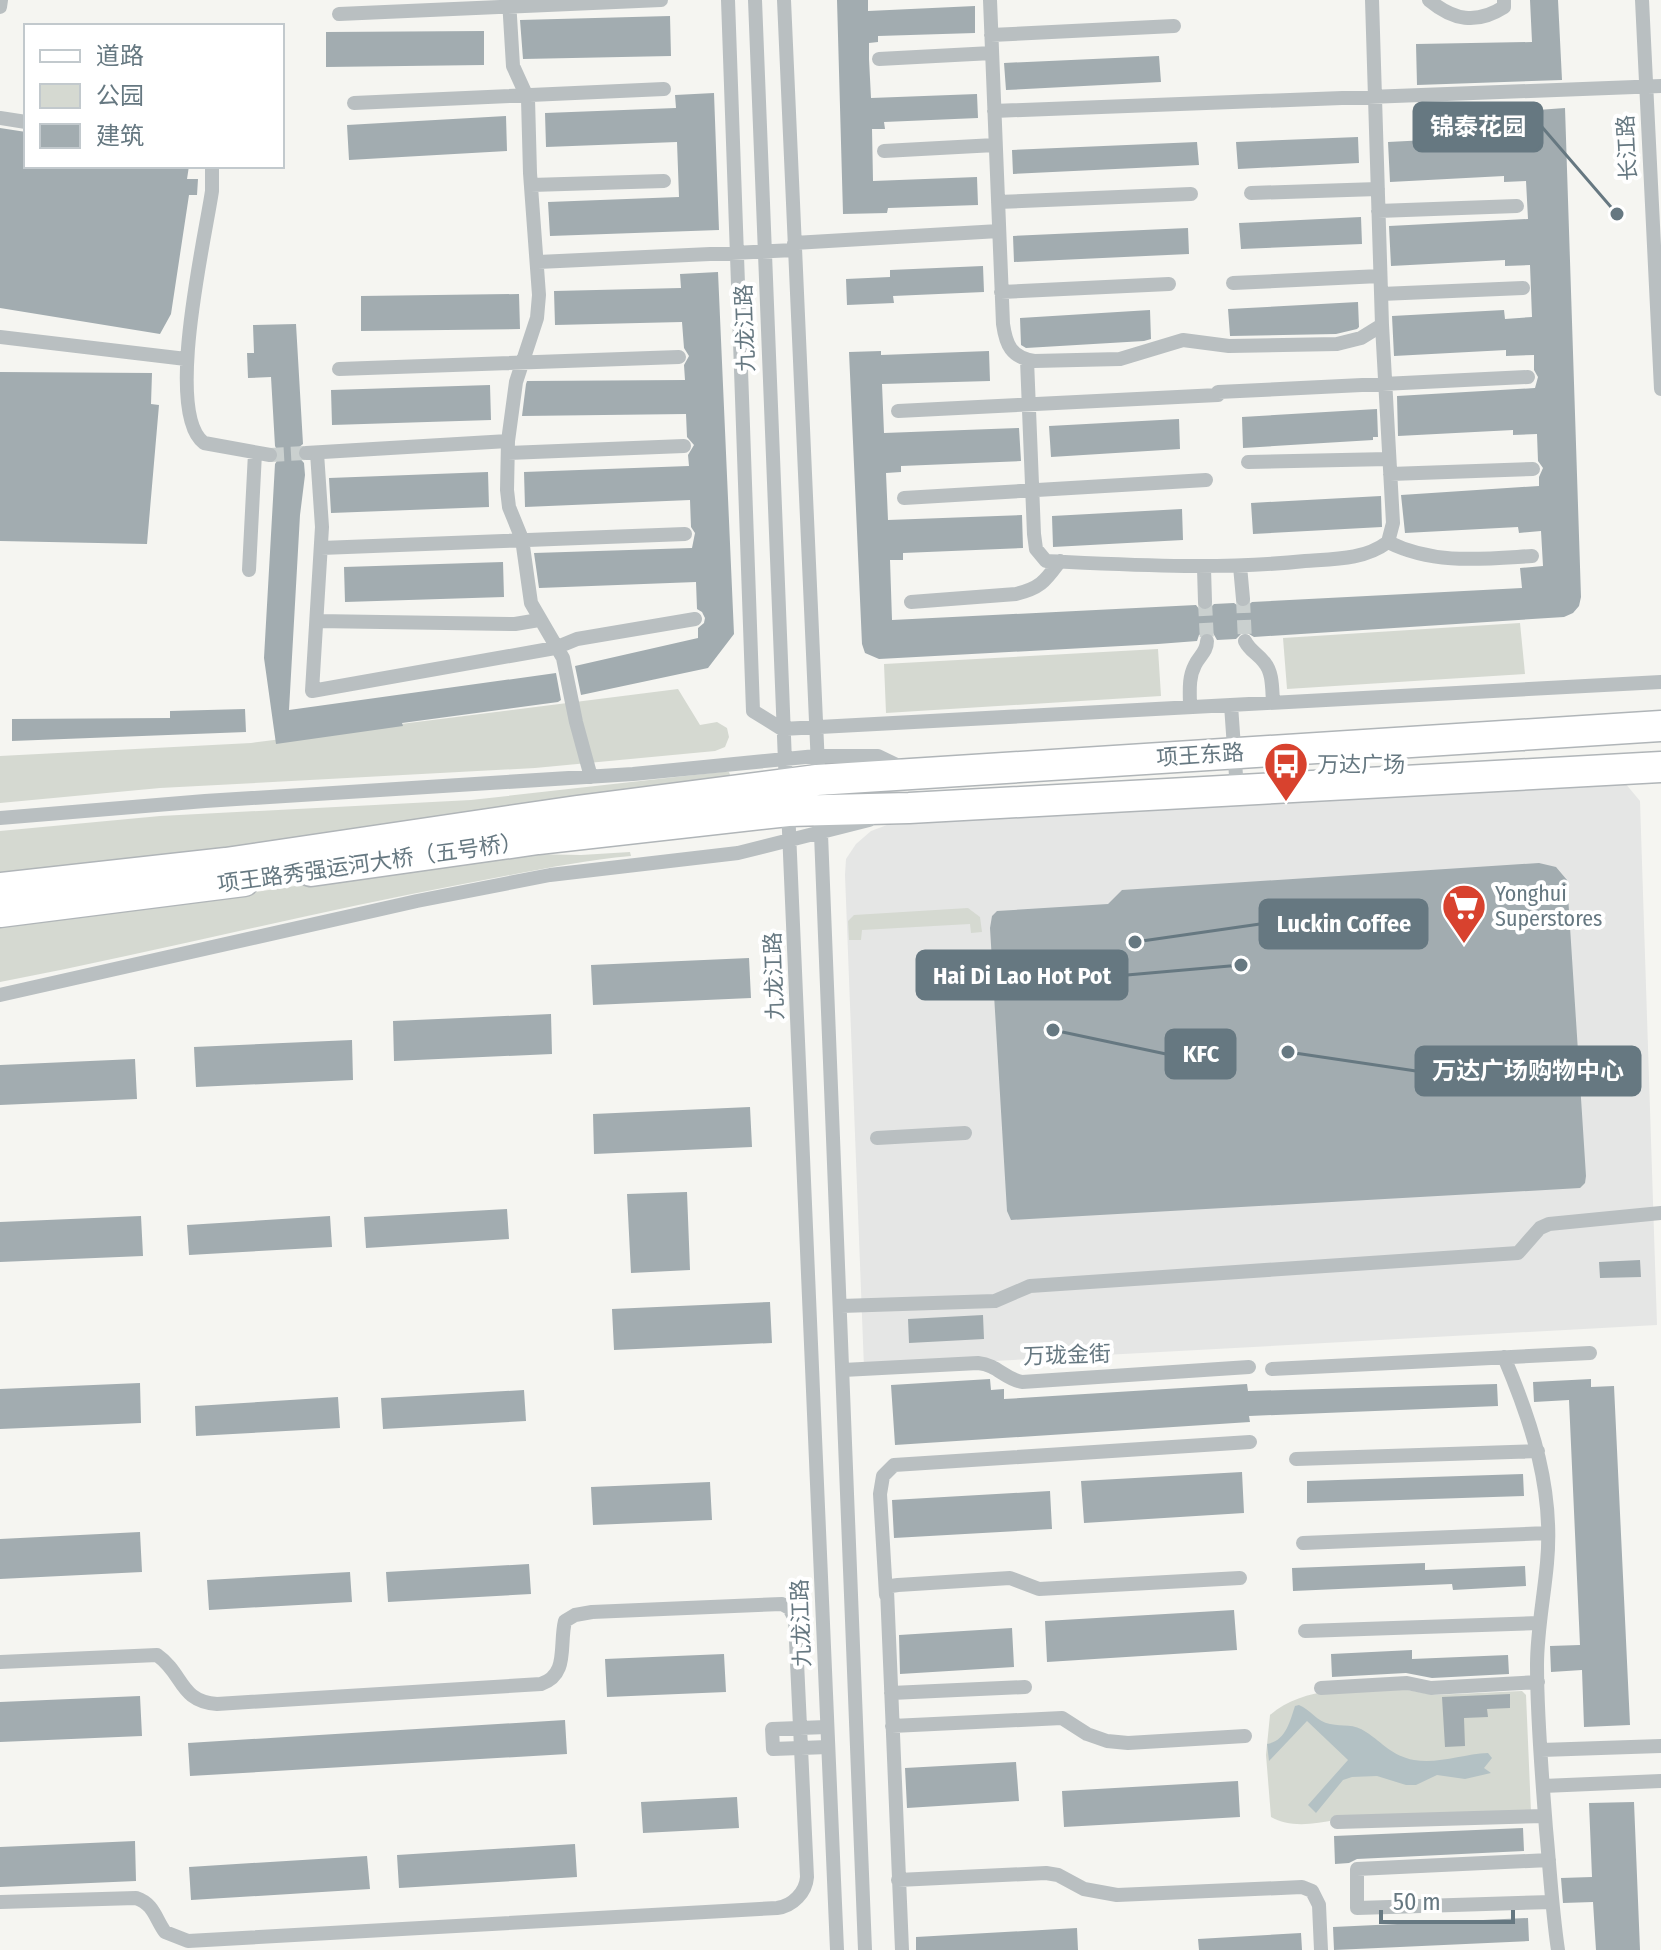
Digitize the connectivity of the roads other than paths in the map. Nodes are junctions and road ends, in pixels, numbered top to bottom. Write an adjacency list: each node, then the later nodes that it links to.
1 (1, 0): 12 (street)
2 (661, 0): 11 (street)
3 (728, 0): 40 (street)
4 (755, 0): 39 (street, 九龙江路)
5 (784, 0): 38 (street)
6 (990, 0): 15 (street)
7 (1372, 0): 21 (street)
8 (1429, 0): 9 (street)
9 (1504, 0)
10 (1642, 0): 18 (street, 长江路)
11 (509, 4): 13 (street); 20 (street)
12 (0, 7)
13 (339, 14)
14 (1174, 26): 15 (street)
15 (991, 35): 16 (street)
16 (992, 53): 17 (street); 23 (street)
17 (879, 59)
18 (1654, 86): 21 (street); 57 (street, 长江路)
19 (664, 89): 20 (street)
20 (527, 95): 22 (street); 30 (street)
21 (1375, 97): 23 (street); 31 (street)
22 (354, 103)
23 (994, 111): 26 (street)
24 (0, 118): 25 (street)
25 (24, 122)
26 (995, 145): 27 (street); 34 (street)
27 (884, 151)
28 (212, 168): 51 (street)
29 (664, 181): 30 (street)
30 (531, 185): 41 (street)
31 (1378, 189): 32 (street); 36 (street)
32 (1251, 193)
33 (1191, 194): 34 (street)
34 (998, 202): 37 (street)
35 (1517, 206): 36 (street)
36 (1378, 211): 42 (street)
37 (999, 231): 38 (street); 46 (street)
38 (794, 246): 39 (street); 92 (street)
39 (764, 252): 40 (street); 93 (street, 九龙江路)
40 (739, 253): 41 (street); 93 (street)
41 (538, 262): 53 (street)
42 (1380, 276): 43 (street); 47 (street)
43 (1233, 283)
44 (1169, 284): 46 (street)
45 (1523, 288): 47 (street)
46 (1001, 292): 52 (street)
47 (1381, 294): 48 (street)
48 (1382, 325): 52 (street); 56 (street)
49 (0, 337): 51 (street)
50 (679, 357): 53 (street)
51 (186, 359): 77 (street)
52 (1027, 360): 58 (street)
53 (522, 362): 54 (street); 61 (street)
54 (339, 369)
55 (1528, 377): 56 (street)
56 (1385, 384): 58 (street); 62 (street)
57 (1661, 389)
58 (1028, 405): 59 (street); 67 (street)
59 (898, 411)
60 (684, 446): 61 (street)
61 (508, 447): 70 (street); 72 (street)
62 (1389, 459): 63 (street); 65 (street)
63 (1248, 462)
64 (1533, 469): 65 (street)
65 (1390, 474): 71 (street)
66 (1206, 480): 67 (street)
67 (1032, 492): 68 (street); 74 (street)
68 (904, 498)
69 (685, 534): 70 (street)
70 (522, 539): 72 (street); 82 (street)
71 (1388, 542): 73 (street); 75 (street)
72 (321, 548): 83 (street)
73 (1532, 556)
74 (1060, 561): 76 (street); 79 (street)
75 (1240, 566): 76 (street); 78 (street)
76 (1204, 568): 80 (street)
77 (249, 570)
78 (1243, 599)
79 (911, 602)
80 (1205, 602)
81 (695, 619): 86 (street)
82 (539, 620): 83 (street); 86 (street)
83 (317, 621): 86 (street)
84 (1207, 641): 90 (street)
85 (1245, 641): 88 (street)
86 (555, 648): 96 (street)
87 (1661, 682): 88 (street)
88 (1273, 702): 89 (street)
89 (1231, 705): 90 (street); 94 (street)
90 (1190, 707): 92 (street)
91 (1661, 726): 94 (main road, 项王东路)
92 (815, 727): 93 (street); 99 (street)
93 (782, 729): 97 (street, 九龙江路)
94 (1235, 753): 98 (street); 99 (main road, 项王东路)
95 (1661, 767): 98 (main road, 项王东路)
96 (591, 777): 97 (street); 101 (street)
97 (786, 784): 99 (main road, 项王东路); 100 (main road, 项王东路); 102 (street, 九龙江路)
98 (1237, 790): 99 (main road, 项王东路)
99 (818, 795): 102 (street); 109 (street)
100 (740, 803): 103 (main road, 项王路秀强运河大桥（五号桥）); 104 (main road, 项王路秀强运河大桥（五号桥）)
101 (0, 818)
102 (790, 841): 105 (street); 131 (street, 九龙江路)
103 (0, 888)
104 (0, 912)
105 (0, 995)
106 (965, 1133): 107 (street)
107 (877, 1138)
108 (1661, 1213): 109 (street)
109 (841, 1306): 114 (street)
110 (1590, 1353): 111 (street)
111 (1504, 1357): 113 (street); 116 (street)
112 (1249, 1367): 114 (street, 万珑金街)
113 (1272, 1369)
114 (843, 1370): 146 (street)
115 (1250, 1442): 121 (street)
116 (1538, 1451): 117 (street); 118 (street)
117 (1296, 1459)
118 (1548, 1533): 119 (street); 122 (street)
119 (1303, 1543)
120 (1240, 1578): 121 (street)
121 (887, 1600): 128 (street)
122 (1539, 1623): 123 (street); 125 (street)
123 (1305, 1631)
124 (0, 1662): 130 (street)
125 (1538, 1682): 127 (street); 136 (street)
126 (1025, 1687): 128 (street)
127 (1321, 1688)
128 (891, 1693): 129 (street)
129 (892, 1726): 132 (street); 142 (street)
130 (800, 1727): 131 (street); 135 (street); 135 (street)
131 (827, 1727): 134 (street, 九龙江路)
132 (1245, 1736)
133 (1661, 1746): 136 (street)
134 (828, 1747): 135 (street); 145 (street, 九龙江路)
135 (801, 1748): 143 (street)
136 (1541, 1750): 138 (street)
137 (1661, 1781): 138 (street)
138 (1543, 1786): 139 (street)
139 (1545, 1816): 140 (street); 141 (street)
140 (1337, 1822)
141 (1549, 1860): 144 (street); 144 (street)
142 (898, 1880): 147 (street); 148 (street)
143 (0, 1902)
144 (1552, 1902): 149 (street)
145 (837, 1950)
146 (865, 1950)
147 (902, 1950)
148 (1321, 1950)
149 (1558, 1950)

